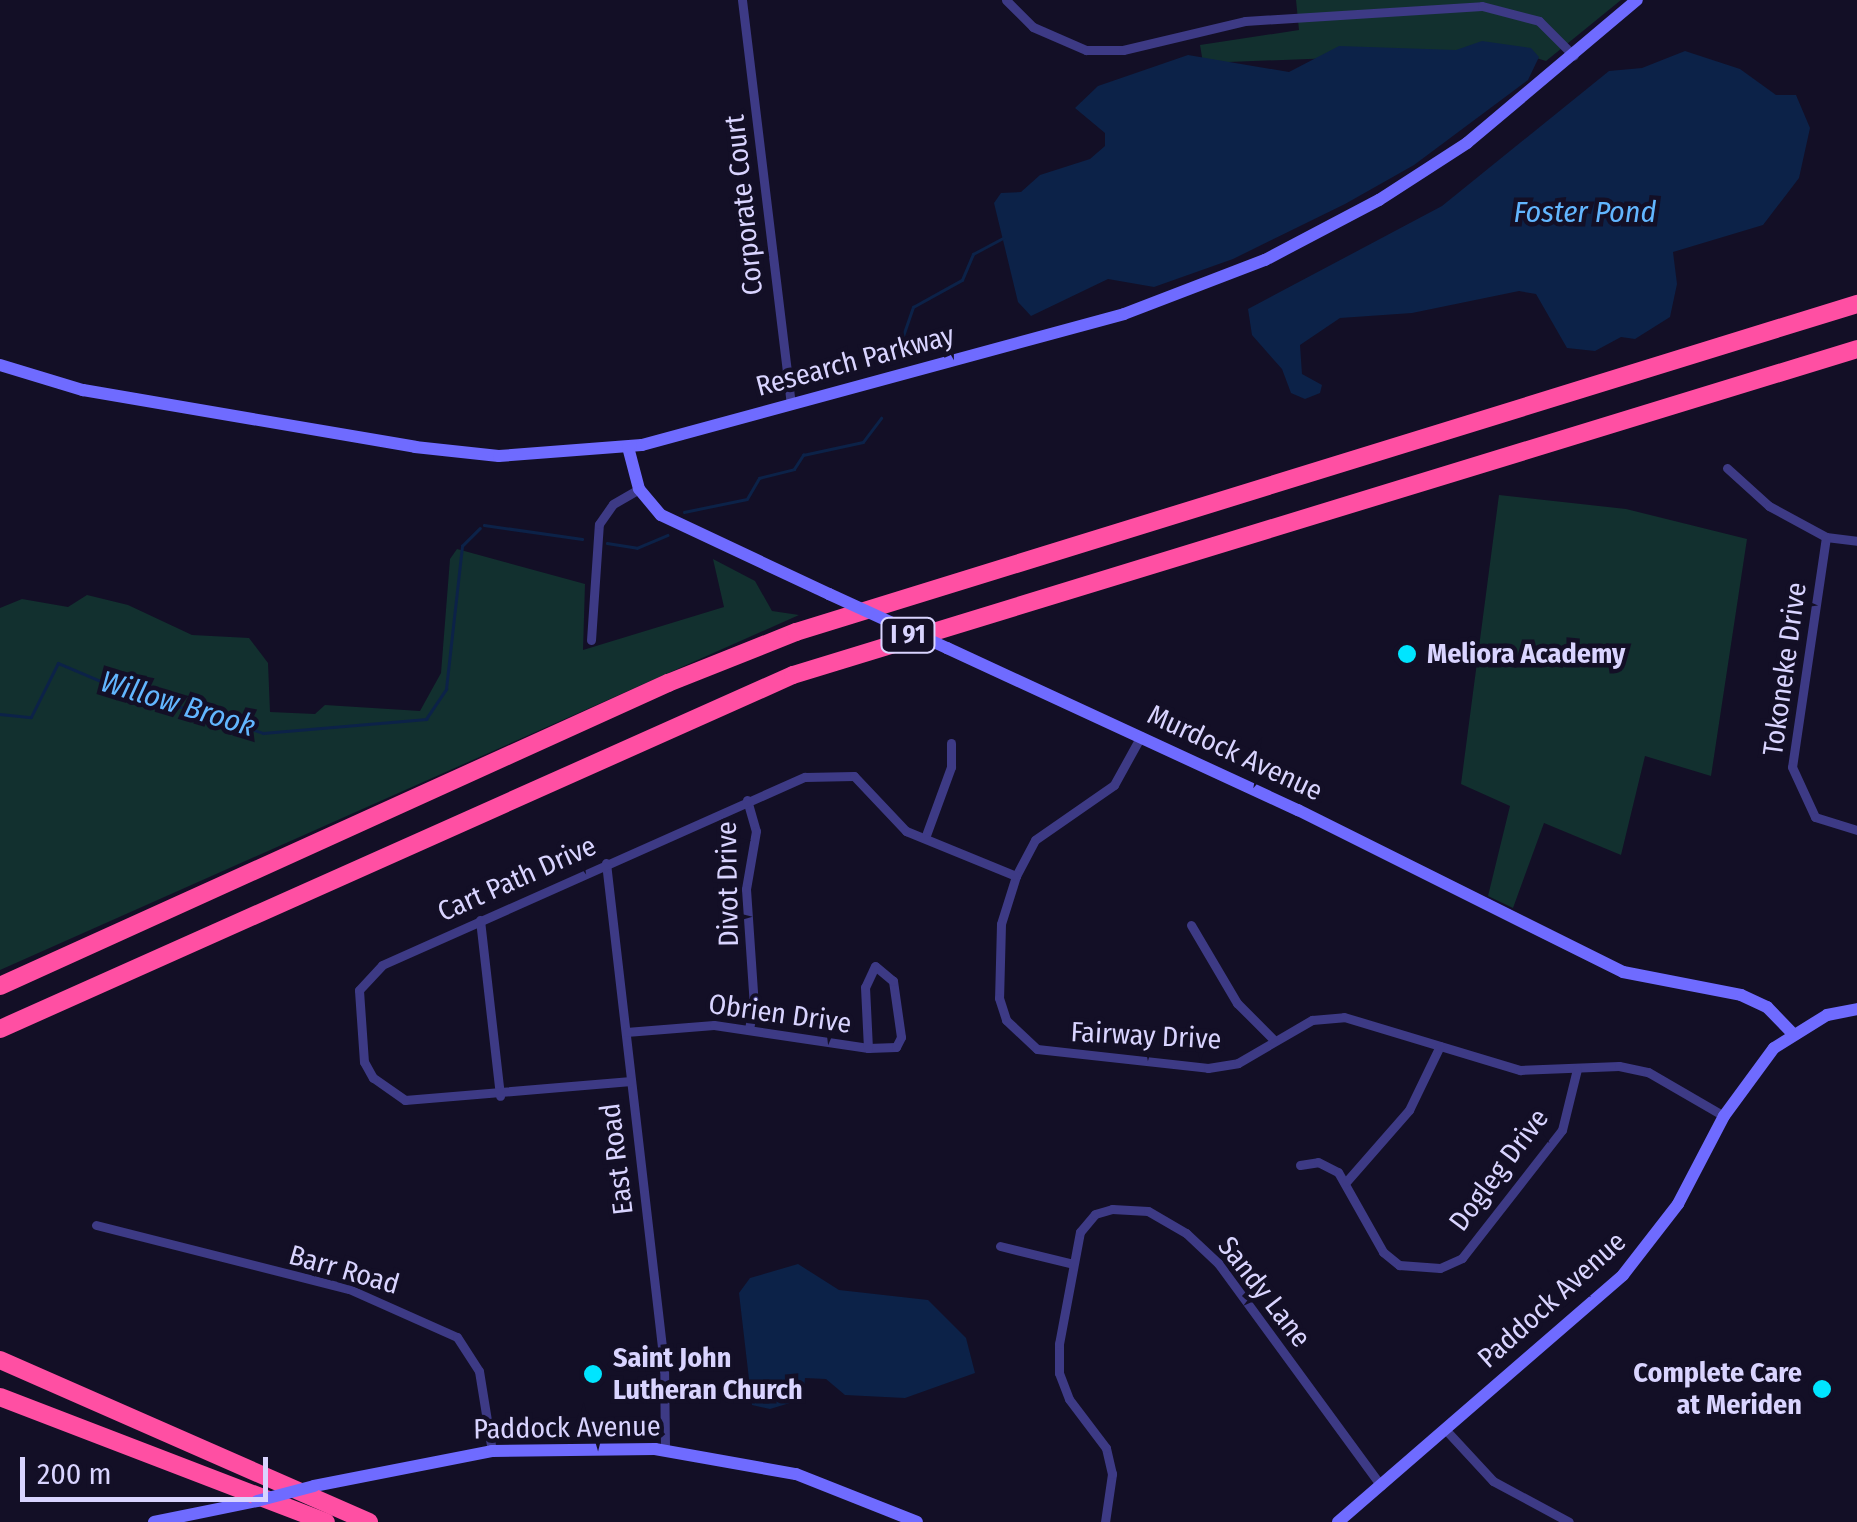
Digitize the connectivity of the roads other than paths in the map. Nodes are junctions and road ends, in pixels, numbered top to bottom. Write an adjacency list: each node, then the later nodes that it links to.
1 (742, 0): 8 (street, Corporate Court)
2 (1006, 0): 4 (street)
3 (1638, 0): 4 (main road, Research Parkway)
4 (1574, 56): 8 (main road, Research Parkway)
5 (1857, 304): 24 (highway, I 91)
6 (1857, 349): 27 (highway, I 91)
7 (0, 365): 9 (main road, Research Parkway)
8 (791, 404): 9 (main road, Research Parkway)
9 (628, 447): 11 (main road)
10 (1727, 468): 12 (street)
11 (639, 489): 14 (street); 15 (main road, Murdock Avenue, bridge)
12 (1826, 537): 13 (street); 18 (street, Tokoneke Drive)
13 (1857, 541)
14 (591, 640)
15 (1141, 736): 21 (street, Fairway Drive); 29 (main road, Murdock Avenue)
16 (951, 743): 19 (street)
17 (746, 800): 19 (street, Cart Path Drive); 20 (street, Cart Path Drive); 26 (street, Divot Drive)
18 (1857, 830)
19 (926, 838): 21 (street, Cart Path Drive)
20 (606, 864): 22 (street, Cart Path Drive); 28 (street, East Road)
21 (1016, 876): 30 (street, Fairway Drive)
22 (480, 920): 35 (street); 35 (street, Cart Path Drive)
23 (1191, 925): 30 (street)
24 (0, 986)
25 (1857, 1009): 29 (main road)
26 (750, 1028): 28 (street, Obrien Drive); 32 (street, Obrien Drive)
27 (0, 1029)
28 (626, 1032): 34 (street, East Road)
29 (1792, 1033): 36 (main road, Paddock Avenue)
30 (1273, 1039): 31 (street, Fairway Drive)
31 (1440, 1046): 33 (street, Fairway Drive); 38 (street)
32 (868, 1048): 32 (street, Obrien Drive)
33 (1577, 1069): 36 (street, Fairway Drive); 38 (street, Dogleg Drive)
34 (631, 1081): 35 (street, Cart Path Drive); 45 (street, East Road)
35 (500, 1096)
36 (1724, 1116): 44 (main road, Paddock Avenue)
37 (1300, 1165): 38 (street)
38 (1346, 1182)
39 (96, 1226): 46 (street, Barr Road)
40 (1000, 1246): 41 (street)
41 (1070, 1262): 47 (street, Sandy Lane); 53 (street, Sandy Lane)
42 (0, 1360): 51 (highway)
43 (0, 1397): 50 (highway)
44 (1444, 1428): 47 (main road, Paddock Avenue); 55 (street)
45 (665, 1450): 46 (main road, Paddock Avenue); 52 (main road, Paddock Avenue)
46 (492, 1452): 48 (main road, Paddock Avenue, bridge)
47 (1381, 1486): 54 (main road, Paddock Avenue)
48 (179, 1520): 49 (main road, Paddock Avenue)
49 (154, 1522)
50 (326, 1522)
51 (369, 1522)
52 (916, 1522)
53 (1105, 1522)
54 (1338, 1522)
55 (1569, 1522)

